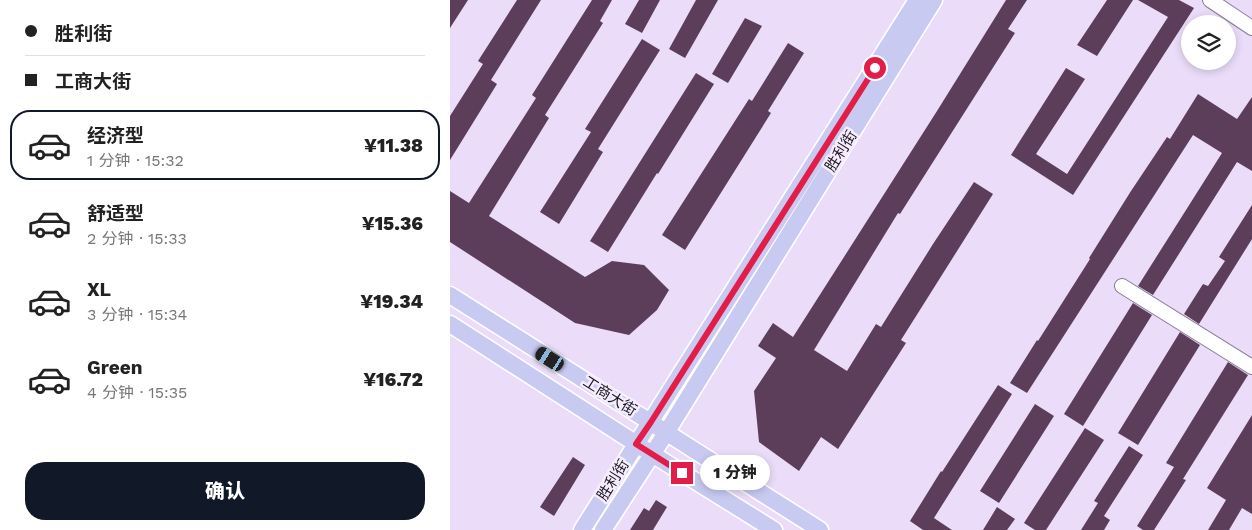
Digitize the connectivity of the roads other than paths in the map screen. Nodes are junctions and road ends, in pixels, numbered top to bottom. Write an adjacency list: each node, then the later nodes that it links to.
1 (917, 0): 9 (main road, 胜利街)
2 (934, 0): 10 (main road, 胜利街)
3 (1213, 1): 4 (street)
4 (1252, 28)
5 (1122, 286): 8 (street)
6 (450, 295): 9 (main road, 工商大街)
7 (450, 324): 11 (main road, 工商大街)
8 (1252, 367)
9 (651, 422): 10 (main road, 工商大街); 11 (main road, 胜利街)
10 (666, 433): 12 (main road, 胜利街); 16 (main road, 工商大街)
11 (636, 444): 12 (main road, 工商大街); 13 (main road, 胜利街)
12 (652, 454): 14 (main road, 胜利街); 15 (main road, 工商大街)
13 (582, 530)
14 (603, 530)
15 (774, 530)
16 (820, 530)

